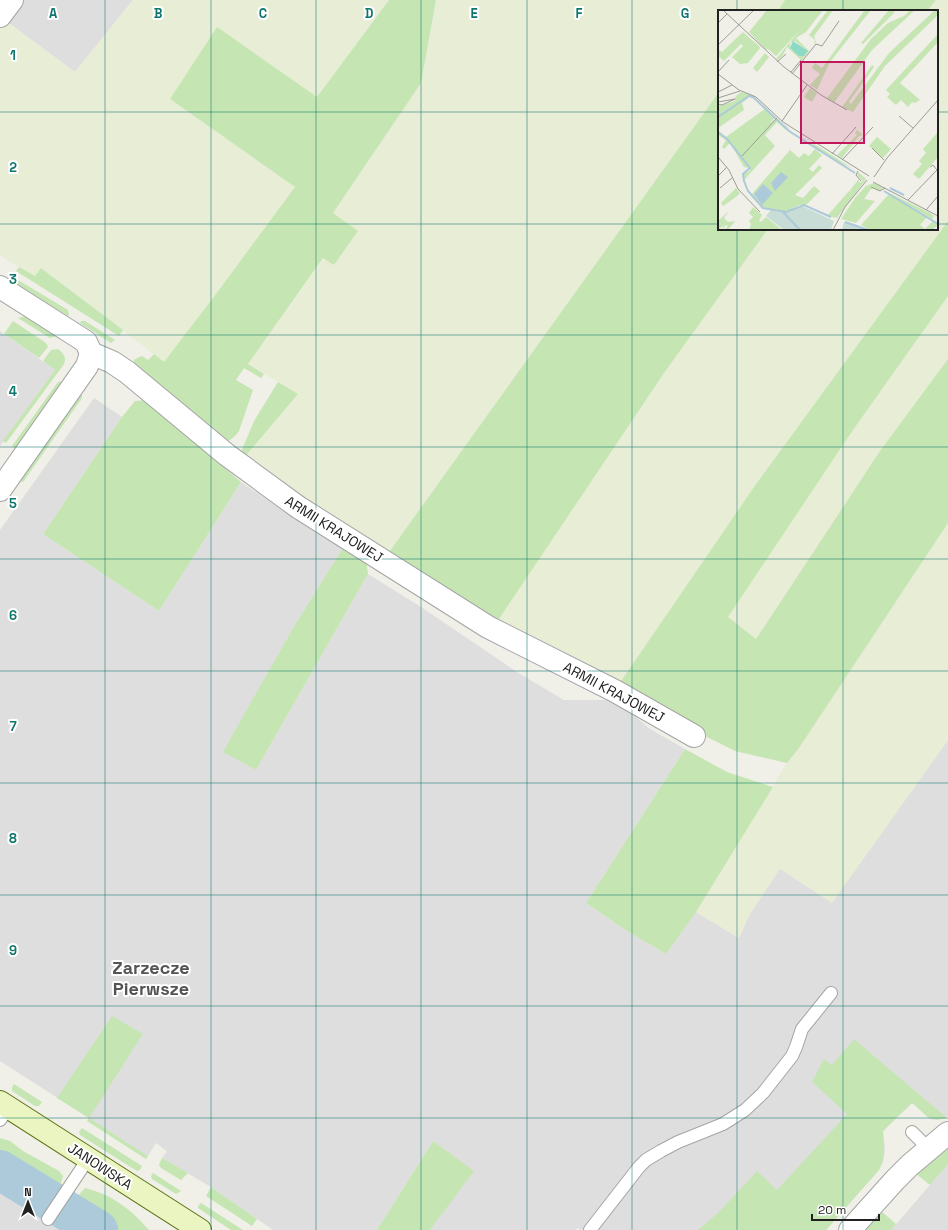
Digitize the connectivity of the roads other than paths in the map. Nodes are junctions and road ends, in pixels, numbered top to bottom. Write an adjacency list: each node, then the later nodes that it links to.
1 (12, 0): 2 (street)
2 (0, 16)
3 (0, 287): 4 (street, ARMII KRAJOWEJ)
4 (91, 353): 5 (street); 6 (street, ARMII KRAJOWEJ)
5 (0, 490)
6 (694, 736)
7 (831, 993): 15 (lane)
8 (3, 1110): 12 (street, JANOWSKA)
9 (912, 1132): 11 (lane)
10 (948, 1133): 11 (street)
11 (929, 1150): 16 (street)
12 (88, 1159): 13 (lane); 14 (street, JANOWSKA)
13 (50, 1216)
14 (186, 1226)
15 (590, 1230)
16 (850, 1230)

